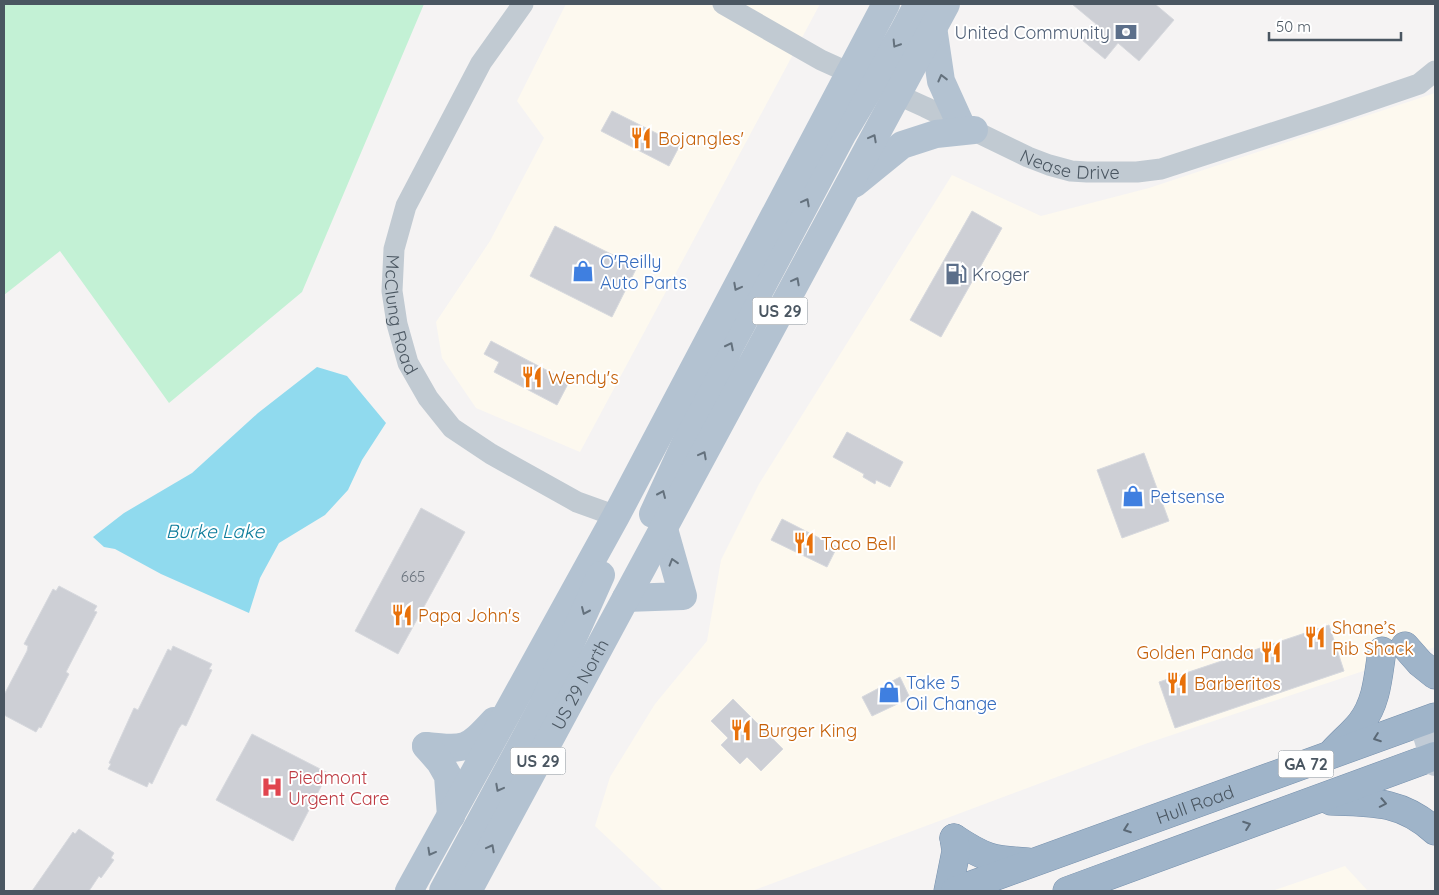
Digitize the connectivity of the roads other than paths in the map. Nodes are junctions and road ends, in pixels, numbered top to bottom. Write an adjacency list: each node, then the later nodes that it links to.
1 (523, 4): 11 (street, McClung Road)
2 (723, 4): 7 (street, Nease Drive)
3 (886, 4): 7 (main road, US 29)
4 (918, 4): 7 (main road, one-way to 7)
5 (939, 15): 8 (main road, US 29); 9 (main road, one-way to 5)
6 (1435, 71): 9 (street, Nease Drive)
7 (860, 78): 8 (street, Nease Drive); 11 (main road, US 29, one-way to 11); 13 (main road, one-way to 7)
8 (896, 94): 9 (street, Nease Drive); 10 (main road, US 29, one-way to 8)
9 (967, 127): 10 (main road)
10 (842, 195): 12 (main road, US 29, one-way to 10)
11 (616, 516): 16 (main road, US 29); 25 (main road, one-way to 25)
12 (664, 529): 13 (main road, US 29 North / US 29); 14 (main road, one-way to 12)
13 (640, 574): 14 (main road, US 29 North / US 29)
14 (626, 598): 26 (main road, US 29 North / US 29, one-way to 14)
15 (1435, 675): 18 (highway)
16 (512, 702): 21 (main road, US 29); 21 (main road)
17 (1429, 720): 18 (highway, Hull Road / GA 72, one-way to 18); 19 (main road)
18 (1329, 756): 23 (highway, Hull Road / GA 72, one-way to 23)
19 (1435, 758): 20 (highway, GA 72)
20 (1317, 800): 22 (highway, one-way to 22); 29 (highway, GA 72, one-way to 20)
21 (451, 816): 24 (main road, US 29, one-way to 24)
22 (1435, 830)
23 (1034, 863): 27 (highway); 28 (highway, Hull Road / GA 72)
24 (409, 891)
25 (443, 891)
26 (468, 891)
27 (948, 891)
28 (955, 891)
29 (1067, 891)

